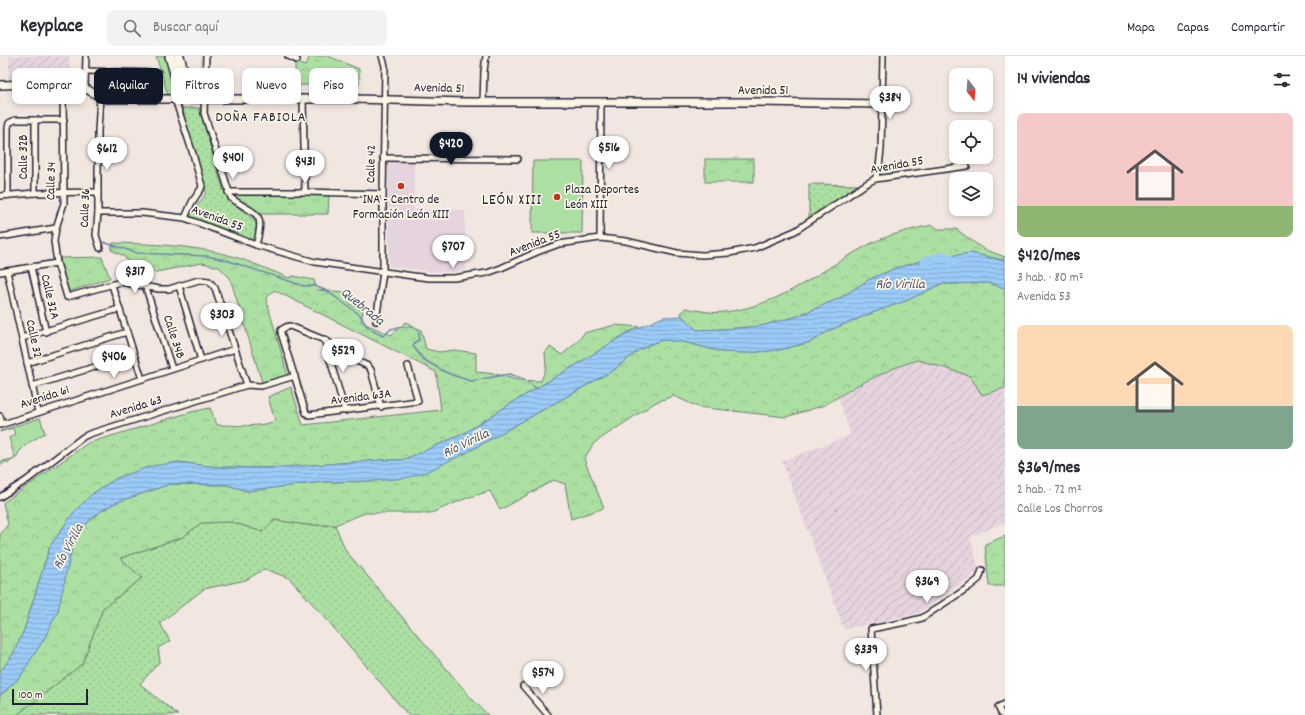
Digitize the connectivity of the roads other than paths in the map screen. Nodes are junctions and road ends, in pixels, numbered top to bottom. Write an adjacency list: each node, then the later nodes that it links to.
1 (86, 56): 10 (street)
2 (170, 56): 11 (highway)
3 (181, 56): 12 (highway)
4 (206, 56): 13 (street)
5 (288, 56): 9 (street)
6 (382, 56): 20 (street, Calle 42)
7 (486, 56): 21 (street)
8 (883, 56): 27 (street)
9 (297, 60)
10 (86, 68)
11 (174, 68)
12 (184, 68)
13 (206, 68)
14 (86, 71): 15 (street)
15 (94, 71)
16 (0, 85): 17 (street, Avenida 51)
17 (12, 85)
18 (234, 99): 19 (street, Avenida 51)
19 (303, 99): 20 (street, Avenida 51); 37 (street)
20 (385, 100): 21 (street, Avenida 51); 30 (street, Calle 42)
21 (483, 102): 22 (street, Avenida 51)
22 (601, 102): 27 (street, Avenida 51); 46 (street)
23 (64, 104): 29 (street, Calle 34)
24 (100, 104): 35 (street, Calle 36)
25 (184, 104): 43 (street)
26 (204, 104): 36 (street)
27 (882, 104): 33 (street)
28 (34, 120): 29 (street); 38 (street, Calle 32B); 40 (street)
29 (64, 120): 34 (street, Calle 34)
30 (384, 158): 31 (street); 39 (street, Calle 42)
31 (518, 158)
32 (967, 166): 33 (street, Avenida 55)
33 (875, 179): 46 (street, Avenida 55)
34 (64, 192): 35 (street); 38 (street); 44 (street, Calle 34)
35 (98, 192): 42 (street, Calle 36)
36 (228, 192): 37 (street); 47 (street)
37 (305, 192): 39 (street)
38 (35, 193): 40 (street)
39 (383, 194): 53 (street, Calle 42)
40 (8, 195): 41 (street)
41 (0, 196)
42 (98, 213): 43 (street, Avenida 55); 48 (street, Calle 36)
43 (185, 218): 47 (street, Avenida 55)
44 (56, 228): 45 (street); 49 (street, Calle 34)
45 (0, 237)
46 (600, 238): 53 (street, Avenida 55)
47 (256, 245): 53 (street, Avenida 55)
48 (100, 248)
49 (57, 263): 50 (street); 54 (street, Calle 34)
50 (31, 267): 51 (street); 59 (street, Calle 32A)
51 (7, 271): 52 (street); 61 (street, Calle 32)
52 (0, 272)
53 (383, 272): 58 (street, Calle 42)
54 (112, 284): 56 (street); 57 (street)
55 (179, 286): 56 (street); 63 (street); 65 (street)
56 (146, 288): 68 (street, Calle 34B)
57 (119, 309): 59 (street); 60 (street)
58 (376, 321)
59 (46, 332): 61 (street)
60 (127, 332): 64 (street); 66 (street)
61 (22, 338): 66 (street, Calle 32)
62 (324, 339): 69 (street); 73 (street); 74 (street)
63 (235, 349): 65 (street, Avenida 61); 71 (street)
64 (134, 355): 70 (street); 72 (street)
65 (201, 360): 68 (street, Avenida 61)
66 (27, 363): 72 (street, Calle 32)
67 (408, 366): 73 (street, Avenida 63A)
68 (172, 369): 70 (street, Avenida 61)
69 (295, 376): 71 (street, Avenida 63); 74 (street, Avenida 63A)
70 (142, 379): 75 (street, Avenida 61)
71 (247, 385): 78 (street, Avenida 63)
72 (32, 386): 75 (street, Calle 32)
73 (381, 407): 74 (street, Avenida 63A)
74 (345, 411)
75 (38, 412): 77 (street, Avenida 61)
76 (0, 416): 77 (street)
77 (1, 425)
78 (0, 497)
79 (982, 570): 83 (street)
80 (523, 686): 82 (street)
81 (1005, 704): 84 (street)
82 (548, 715)
83 (877, 715)
84 (1002, 715)

